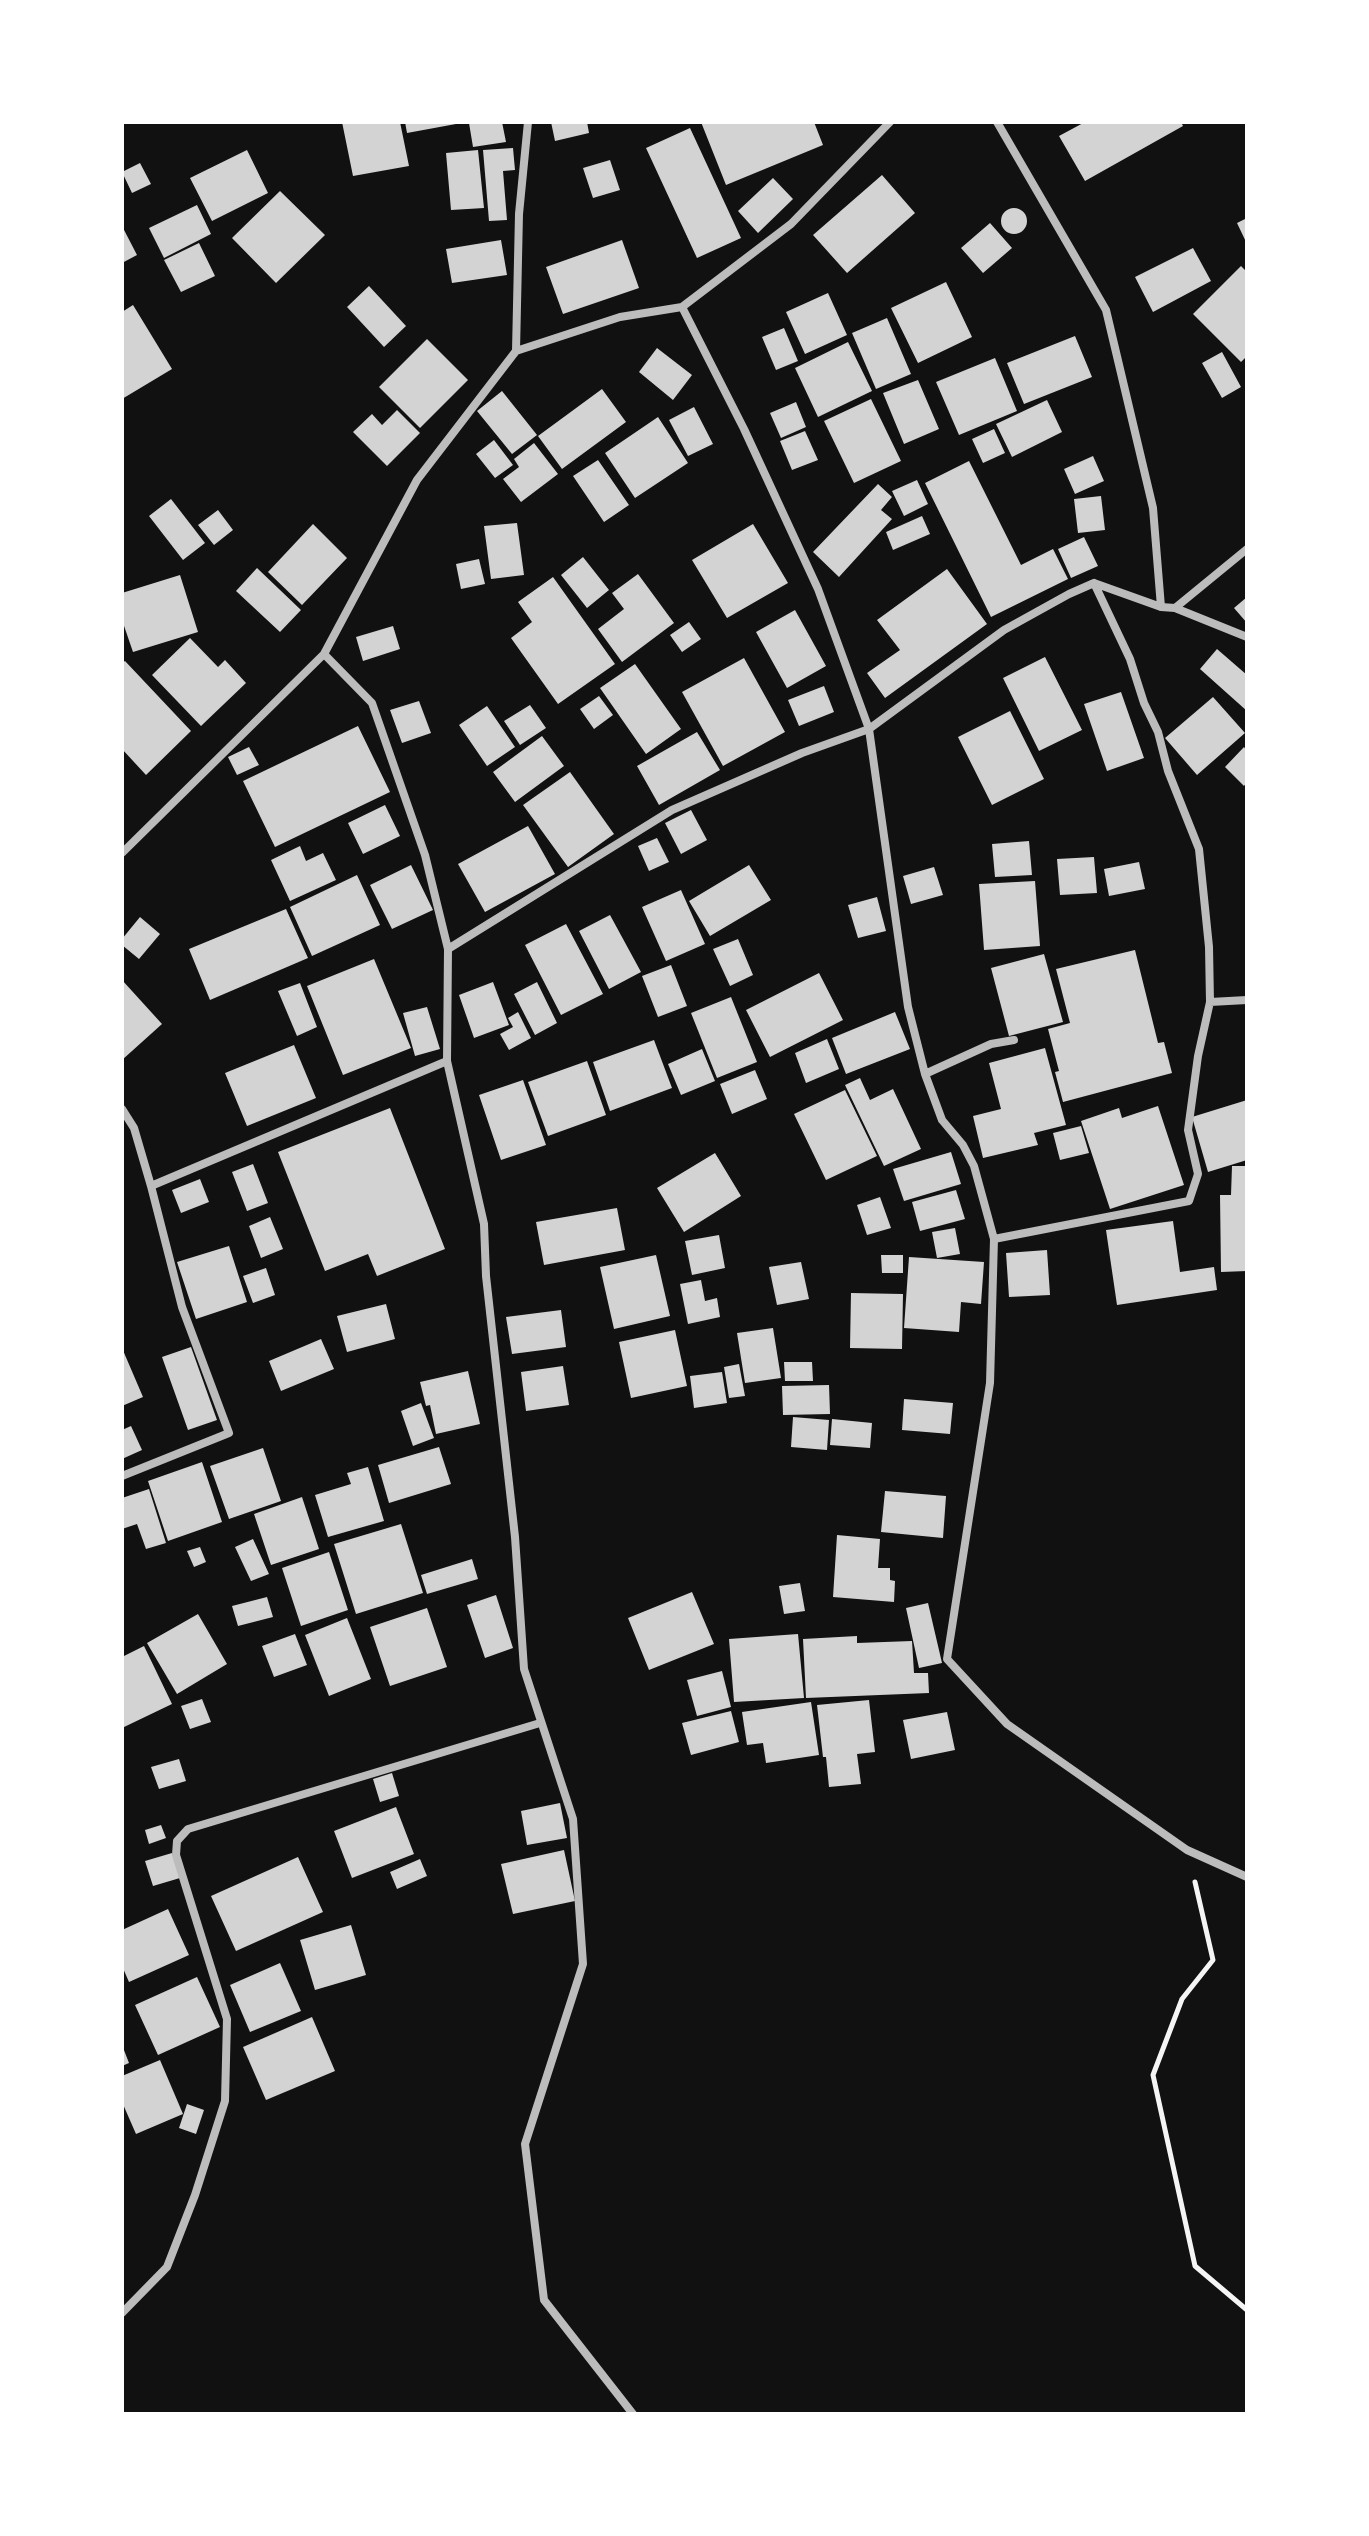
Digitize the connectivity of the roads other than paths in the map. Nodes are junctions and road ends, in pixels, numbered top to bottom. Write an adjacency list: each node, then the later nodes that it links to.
1 (528, 122): 5 (street)
2 (890, 122): 4 (street)
3 (997, 122): 8 (street)
4 (682, 307): 5 (street); 12 (street)
5 (516, 351): 11 (street)
6 (1247, 549): 9 (street)
7 (1094, 583): 8 (street); 12 (street); 16 (street)
8 (1161, 607): 9 (street)
9 (1175, 608): 10 (street)
10 (1247, 637)
11 (324, 654): 13 (street); 14 (street)
12 (869, 729): 14 (street); 19 (street)
13 (122, 853)
14 (448, 949): 18 (street)
15 (1247, 1000): 16 (street)
16 (1210, 1002): 22 (street)
17 (1014, 1040): 19 (street)
18 (447, 1061): 21 (street); 24 (street)
19 (925, 1074): 22 (street)
20 (122, 1109): 21 (street)
21 (151, 1186): 23 (street)
22 (994, 1239): 25 (street)
23 (122, 1476)
24 (540, 1723): 26 (street); 27 (street)
25 (1247, 1877)
26 (122, 2313)
27 (633, 2414)

